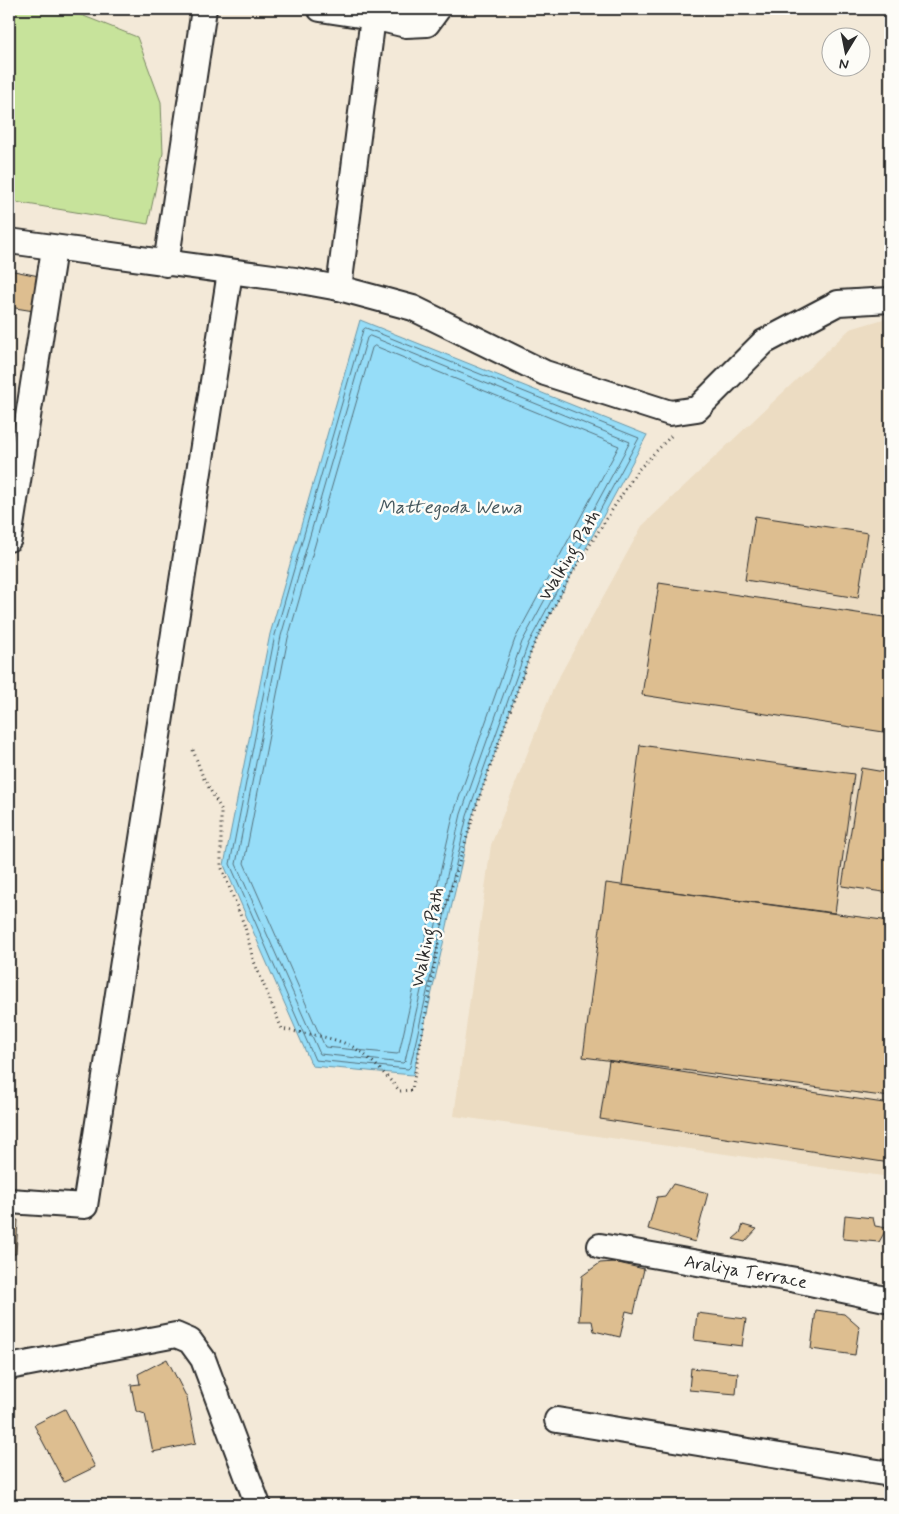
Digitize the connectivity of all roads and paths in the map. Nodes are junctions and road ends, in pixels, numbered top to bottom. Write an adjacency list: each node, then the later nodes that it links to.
1 (204, 9): 7 (street)
2 (320, 9): 4 (street)
3 (438, 9): 4 (street)
4 (373, 17): 9 (street)
5 (9, 241): 6 (street)
6 (54, 249): 7 (street); 12 (street)
7 (166, 264): 8 (street)
8 (230, 272): 9 (street); 14 (street)
9 (339, 288): 11 (street)
10 (890, 300): 11 (street)
11 (697, 409): 13 (path, Walking Path)
12 (9, 539)
13 (193, 750)
14 (9, 1201)
15 (600, 1246): 16 (street, Araliya Terrace)
16 (890, 1300)
17 (9, 1367): 20 (street)
18 (557, 1420): 19 (street)
19 (890, 1474)
20 (258, 1505)

